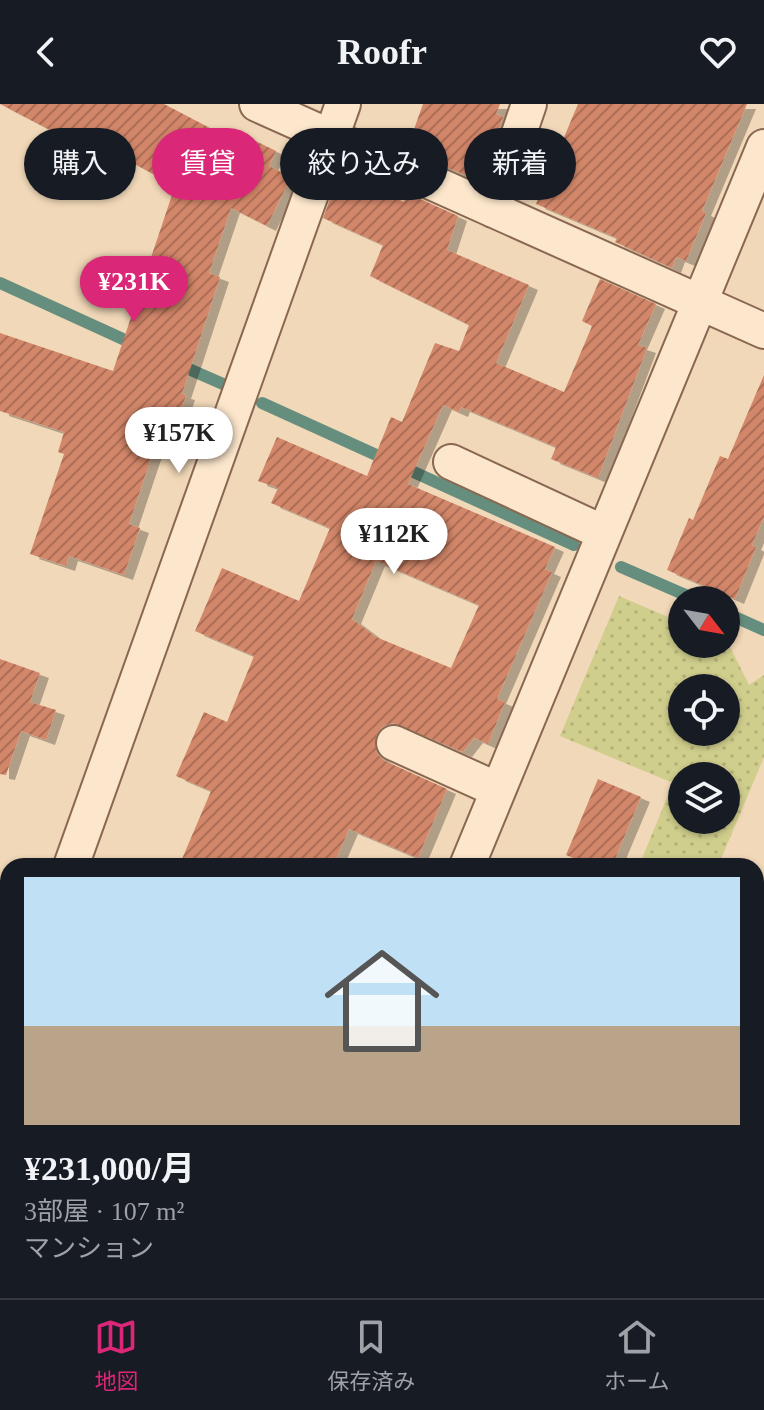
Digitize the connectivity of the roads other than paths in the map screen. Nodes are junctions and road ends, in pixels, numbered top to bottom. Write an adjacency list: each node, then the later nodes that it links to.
1 (257, 104): 4 (street)
2 (343, 104): 5 (street)
3 (529, 104): 9 (street)
4 (311, 128)
5 (334, 128)
6 (764, 147): 10 (street)
7 (448, 190): 9 (street)
8 (309, 200): 16 (street)
9 (493, 210): 10 (street)
10 (698, 303): 11 (street); 13 (street)
11 (764, 331)
12 (451, 462): 13 (street)
13 (604, 533): 15 (street)
14 (394, 743): 15 (street)
15 (498, 790): 17 (street)
16 (74, 858)
17 (470, 858)

